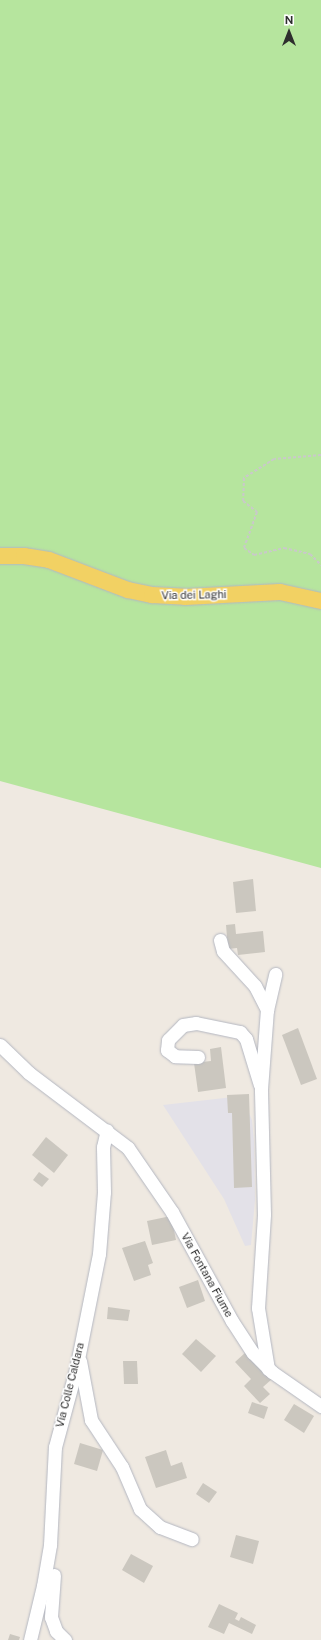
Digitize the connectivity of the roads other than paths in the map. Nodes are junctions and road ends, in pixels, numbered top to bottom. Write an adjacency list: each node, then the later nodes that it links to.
1 (0, 556): 2 (main road, Via dei Laghi)
2 (321, 601)
3 (220, 940): 5 (street)
4 (275, 974): 5 (street)
5 (267, 1010): 8 (street)
6 (0, 1045): 9 (street, Via Fontana Fiume)
7 (198, 1057): 8 (street)
8 (261, 1089): 11 (street)
9 (104, 1128): 10 (street, Via Colle Caldara); 11 (street, Via Fontana Fiume)
10 (79, 1353): 13 (street); 14 (street, Via Colle Caldara)
11 (268, 1369): 12 (street, Via Fontana Fiume)
12 (321, 1406)
13 (192, 1539)
14 (50, 1545): 15 (street, Via Colle Caldara); 16 (street)
15 (30, 1640)
16 (66, 1640)

